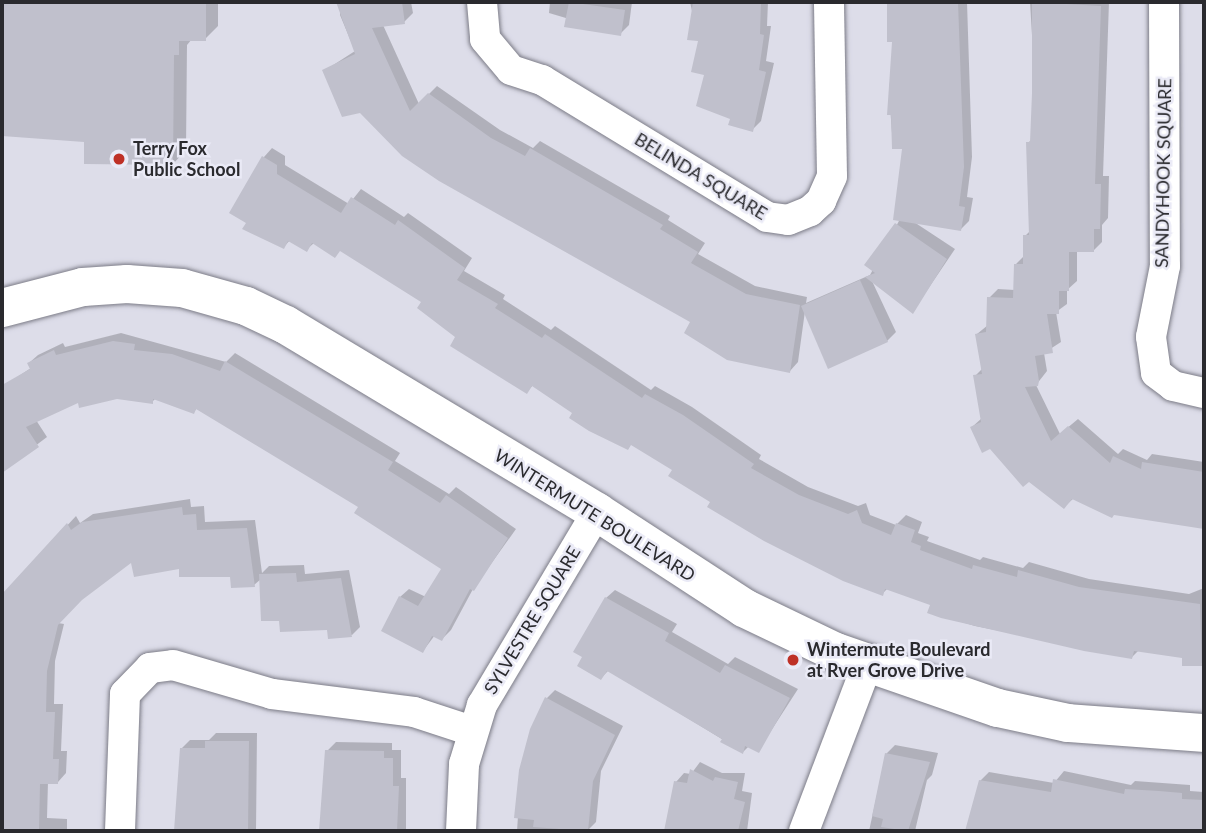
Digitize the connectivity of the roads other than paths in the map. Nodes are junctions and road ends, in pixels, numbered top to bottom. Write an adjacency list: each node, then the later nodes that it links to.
1 (482, 2): 2 (street, BELINDA SQUARE)
2 (830, 2)
3 (1164, 2): 5 (street, SANDYHOOK SQUARE)
4 (2, 308): 6 (street, WINTERMUTE BOULEVARD)
5 (1204, 393)
6 (597, 512): 7 (street, WINTERMUTE BOULEVARD); 8 (street, SYLVESTRE SQUARE)
7 (867, 665): 9 (street, WINTERMUTE BOULEVARD); 12 (street)
8 (472, 732): 10 (street); 11 (street, SYLVESTRE SQUARE)
9 (1204, 733)
10 (120, 831)
11 (461, 831)
12 (804, 831)

